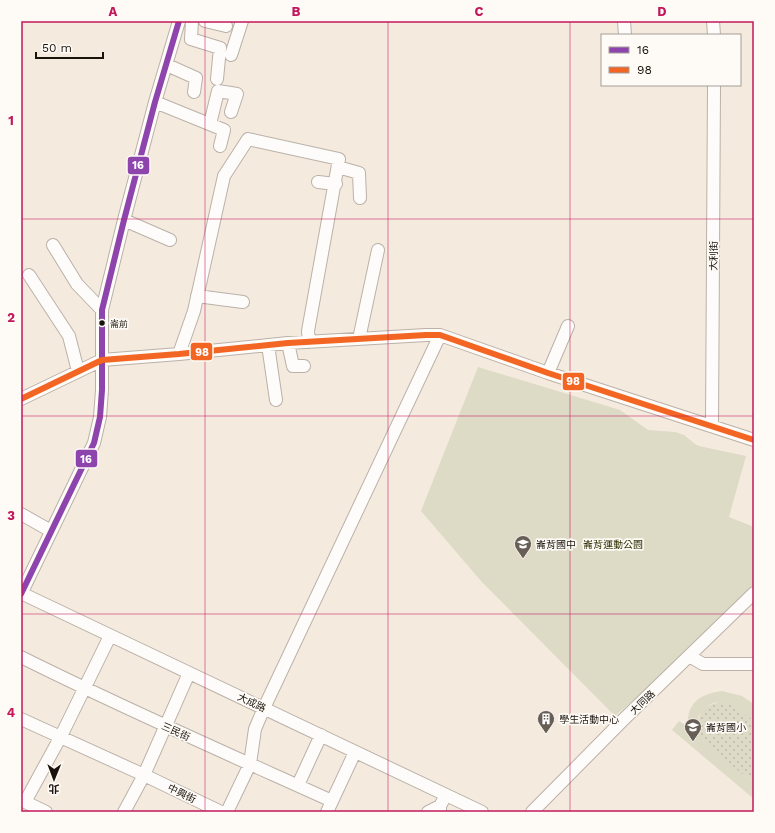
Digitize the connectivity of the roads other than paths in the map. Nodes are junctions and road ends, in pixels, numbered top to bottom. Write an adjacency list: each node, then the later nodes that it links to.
1 (179, 21): 9 (street)
2 (192, 21): 10 (street)
3 (205, 21): 6 (street)
4 (242, 21): 8 (street)
5 (624, 21): 7 (street)
6 (226, 26)
7 (625, 34)
8 (231, 55)
9 (167, 65): 12 (street); 13 (street)
10 (217, 79)
11 (714, 86): 42 (street, 大利街)
12 (194, 92)
13 (155, 102): 15 (street); 21 (street)
14 (231, 112): 15 (street)
15 (210, 124): 16 (street)
16 (220, 146)
17 (338, 167): 19 (street); 20 (street); 26 (street)
18 (318, 182): 19 (street)
19 (336, 184): 32 (street)
20 (360, 198)
21 (124, 220): 22 (street); 28 (street)
22 (170, 240)
23 (53, 245): 28 (street)
24 (378, 250): 31 (street)
25 (29, 275): 38 (street)
26 (197, 296): 27 (street); 35 (street)
27 (243, 302)
28 (102, 310): 36 (street)
29 (568, 326): 39 (street)
30 (440, 335): 31 (street); 39 (street); 54 (street)
31 (359, 339): 32 (street)
32 (309, 342): 33 (street)
33 (288, 343): 34 (street); 37 (street)
34 (268, 345): 35 (street); 41 (street)
35 (179, 354): 36 (street)
36 (102, 360): 38 (street); 45 (street)
37 (304, 366)
38 (78, 371): 40 (street)
39 (548, 373): 42 (street)
40 (21, 399)
41 (276, 400)
42 (712, 426): 43 (street)
43 (754, 440)
44 (21, 514): 45 (street)
45 (51, 531): 47 (street)
46 (754, 593): 49 (street, 大同路)
47 (21, 594): 48 (street, 大成路)
48 (110, 636): 52 (street, 大成路); 53 (street)
49 (689, 656): 51 (street); 74 (street, 大同路)
50 (21, 657): 53 (street, 三民街)
51 (754, 664)
52 (190, 673): 54 (street, 大成路); 56 (street)
53 (84, 688): 56 (street, 三民街); 57 (street)
54 (264, 708): 58 (street, 大成路); 60 (street)
55 (21, 719): 57 (street)
56 (165, 726): 60 (street, 三民街); 61 (street)
57 (61, 736): 61 (street); 65 (street)
58 (321, 736): 59 (street, 大成路); 62 (street)
59 (355, 752): 63 (street, 大成路); 64 (street)
60 (250, 764): 62 (street, 三民街); 70 (street)
61 (144, 775): 68 (street); 69 (street, 中興街)
62 (298, 786): 64 (street, 三民街)
63 (446, 795): 66 (street); 73 (street, 大成路)
64 (332, 800): 71 (street)
65 (23, 801): 67 (street)
66 (440, 809): 72 (street)
67 (46, 812)
68 (124, 812)
69 (221, 812)
70 (227, 812)
71 (327, 812)
72 (428, 812)
73 (482, 812)
74 (532, 812)

